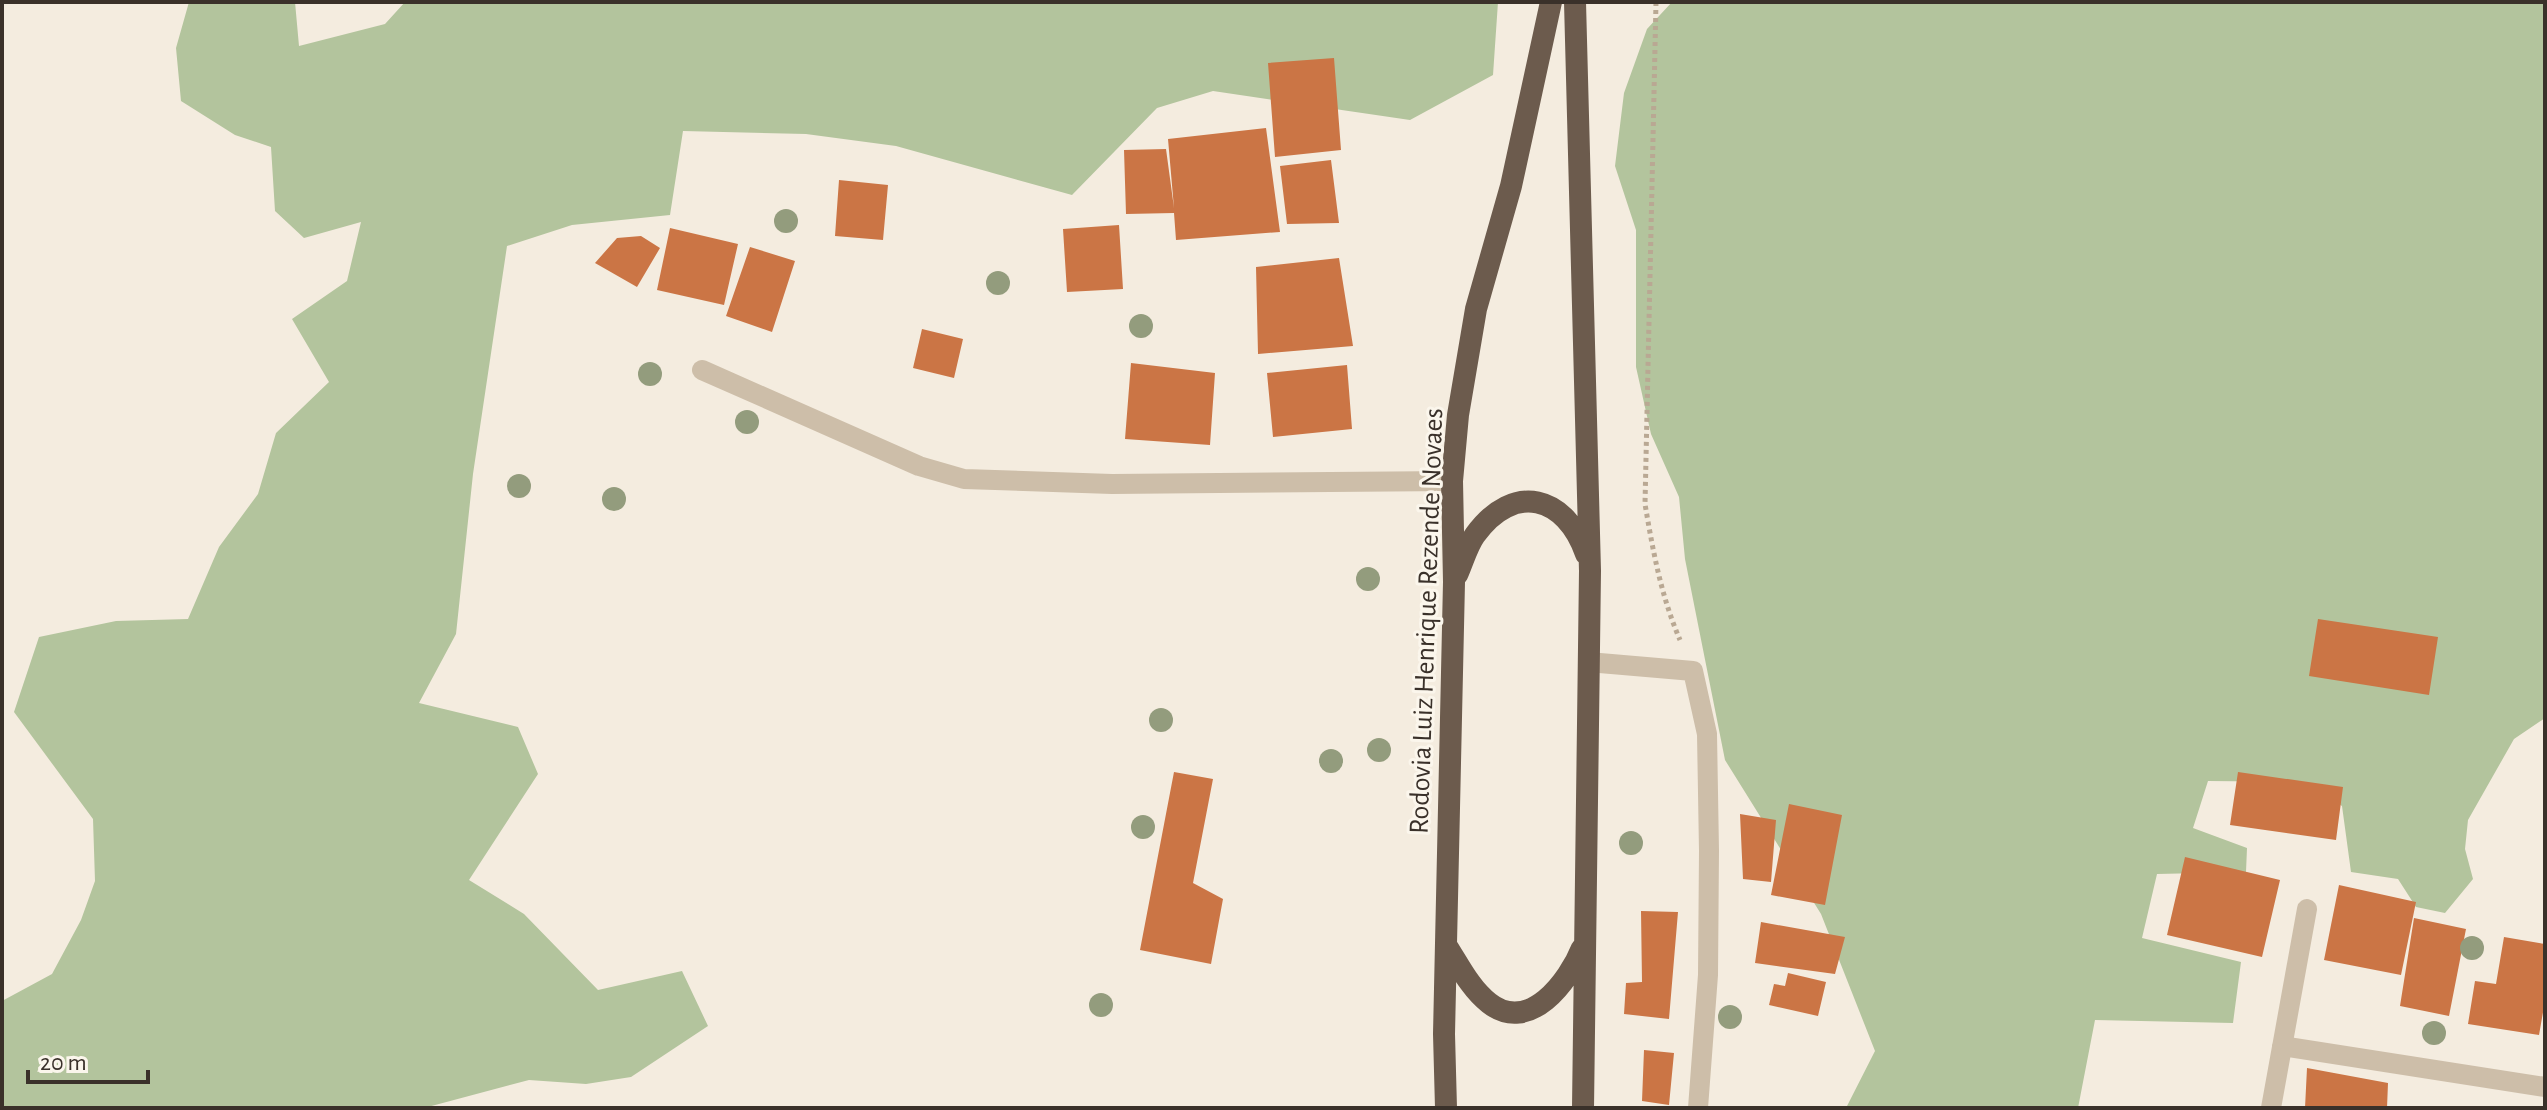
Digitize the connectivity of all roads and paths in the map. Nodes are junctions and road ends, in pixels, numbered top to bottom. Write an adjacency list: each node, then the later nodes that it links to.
1 (1551, 2): 5 (highway, Rodovia Luiz Henrique Rezende Novaes)
2 (1575, 2): 6 (highway)
3 (1656, 2): 9 (path)
4 (702, 370): 5 (street)
5 (1452, 481): 7 (highway, Rodovia Luiz Henrique Rezende Novaes)
6 (1590, 571): 7 (highway); 8 (highway)
7 (1454, 582): 12 (highway, Rodovia Luiz Henrique Rezende Novaes)
8 (1588, 662): 9 (street); 11 (highway)
9 (1693, 671): 17 (street)
10 (2307, 909): 13 (street)
11 (1586, 938): 12 (highway); 16 (highway)
12 (1448, 948): 15 (highway, Rodovia Luiz Henrique Rezende Novaes)
13 (2282, 1046): 14 (street); 18 (street)
14 (2545, 1087)
15 (1446, 1108)
16 (1583, 1108)
17 (1698, 1108)
18 (2271, 1108)

